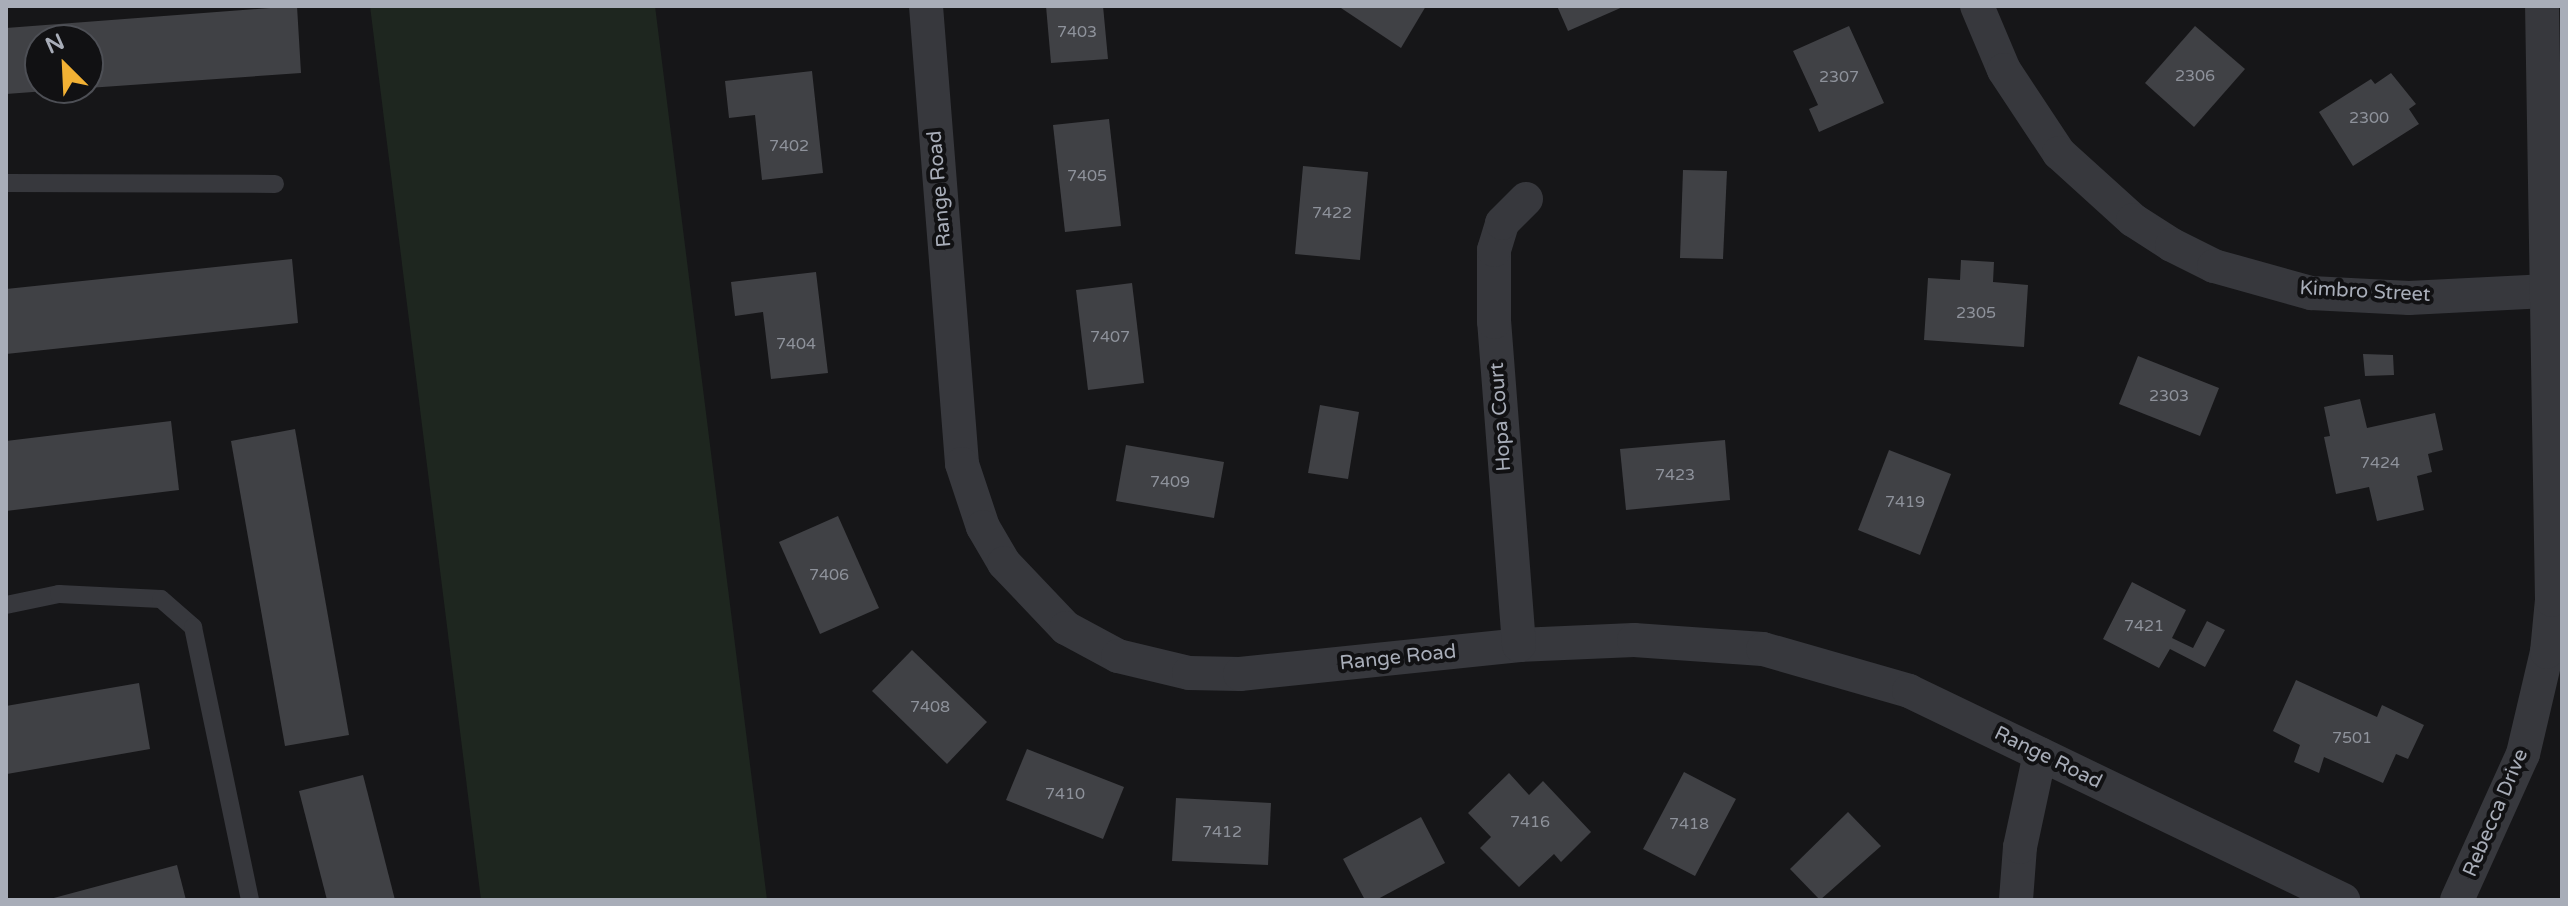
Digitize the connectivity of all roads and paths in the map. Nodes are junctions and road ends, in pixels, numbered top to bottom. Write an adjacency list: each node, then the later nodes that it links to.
1 (926, 6): 10 (street, Range Road)
2 (1977, 6): 7 (street, Kimbro Street)
3 (2542, 6): 7 (street, Rebecca Drive)
4 (6, 183): 5 (lane)
5 (275, 184)
6 (1526, 199): 10 (street, Hopa Court)
7 (2545, 291): 8 (street, Rebecca Drive)
8 (2556, 465): 15 (street, Rebecca Drive)
9 (6, 605): 12 (lane)
10 (1519, 645): 11 (street, Range Road)
11 (2040, 754): 13 (street); 14 (street, Range Road)
12 (250, 900)
13 (2016, 900)
14 (2343, 900)
15 (2457, 900)

